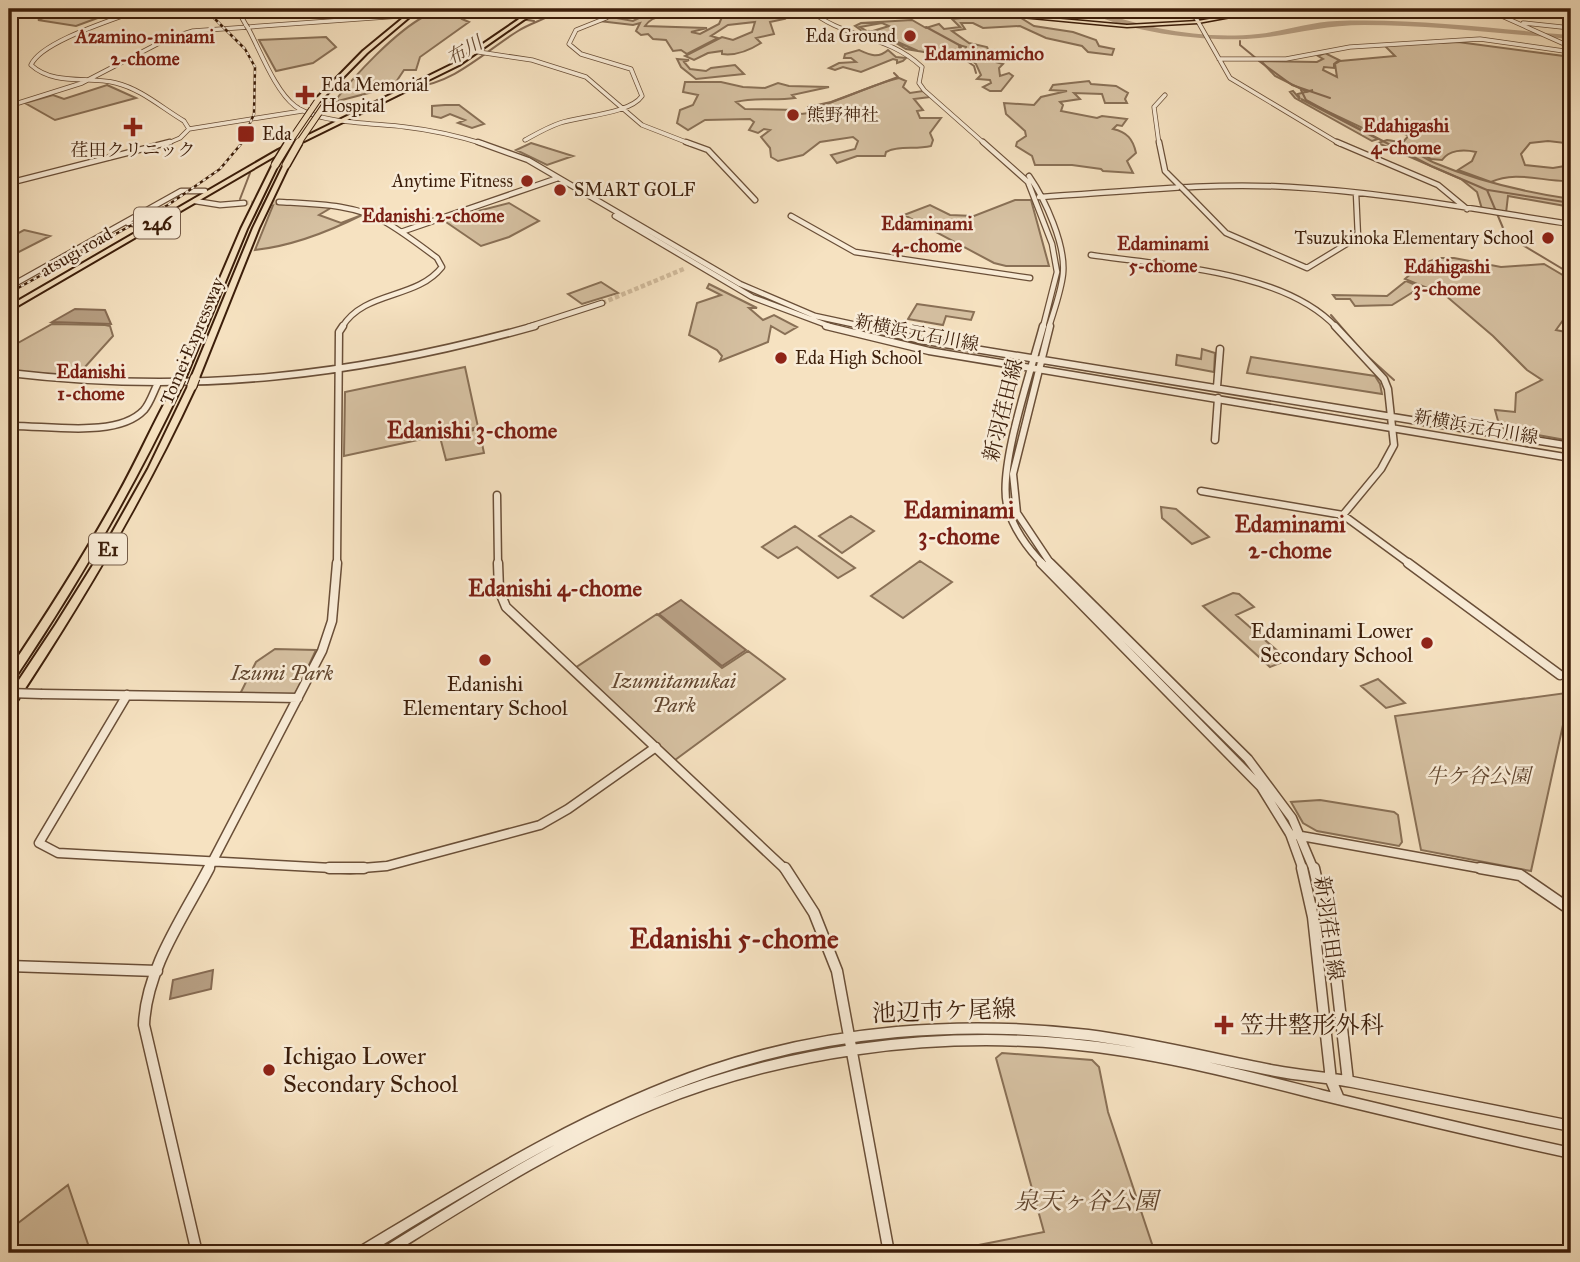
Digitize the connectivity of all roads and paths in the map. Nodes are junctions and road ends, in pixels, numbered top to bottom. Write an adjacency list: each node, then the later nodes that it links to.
1 (141, 9): 23 (street)
2 (237, 9): 27 (street)
3 (416, 9): 14 (highway, Tomei Expressway / E1)
4 (424, 9): 79 (highway, Tomei Expressway / E1, bridge)
5 (535, 9): 15 (highway, 246)
6 (593, 9): 15 (street)
7 (617, 9): 26 (street)
8 (809, 9): 35 (street)
9 (938, 9): 16 (main road)
10 (1178, 9): 16 (street)
11 (1272, 9): 16 (main road)
12 (1486, 9): 17 (street)
13 (1493, 9): 18 (street)
14 (402, 17): 23 (street); 75 (highway, Tomei Expressway / E1, bridge)
15 (523, 18): 21 (highway, atsugi road / 246)
16 (1198, 22): 22 (street)
17 (1517, 23): 18 (street); 20 (street)
18 (1526, 23): 19 (street); 20 (street)
19 (1571, 28)
20 (1571, 48): 22 (street)
21 (474, 52): 26 (street); 28 (highway, atsugi road / 246)
22 (1219, 59): 40 (street)
23 (90, 80): 25 (street); 29 (street)
24 (1166, 95): 34 (street, bridge)
25 (9, 106)
26 (623, 108): 30 (street); 36 (street)
27 (303, 111): 28 (street, 新横浜元石川線); 29 (street)
28 (341, 119): 31 (street, 新横浜元石川線); 33 (highway, atsugi road / 246); 37 (highway, atsugi road / 246)
29 (189, 129): 32 (street)
30 (525, 140)
31 (556, 179): 45 (street); 47 (street, 新横浜元石川線); 54 (street, 新横浜元石川線)
32 (9, 183)
33 (205, 191): 42 (street); 44 (highway, atsugi road / 246)
34 (1356, 194): 35 (street); 40 (street)
35 (1039, 199): 54 (street, 新羽荏田線); 55 (street, 新羽荏田線)
36 (755, 200)
37 (195, 201): 39 (street); 52 (highway, atsugi road / 246)
38 (279, 202): 45 (street)
39 (244, 203)
40 (1469, 210): 43 (street)
41 (792, 216): 49 (street)
42 (127, 223): 44 (street); 50 (street)
43 (1571, 225)
44 (145, 226): 52 (highway, atsugi road / 246)
45 (401, 232): 57 (street)
46 (1091, 256): 64 (street)
47 (695, 264): 48 (street); 56 (street, 新横浜元石川線)
48 (686, 268)
49 (1030, 278)
50 (9, 287)
51 (602, 303): 57 (street)
52 (9, 306)
53 (1220, 349): 61 (street)
54 (1033, 359): 55 (street, 新横浜元石川線); 56 (street, 新羽荏田線)
55 (1043, 360): 58 (street, 新羽荏田線); 61 (street, 新横浜元石川線)
56 (1031, 367): 58 (street, 新横浜元石川線); 81 (street, 新羽荏田線)
57 (338, 369): 60 (street); 78 (street)
58 (1041, 369): 62 (street, 新横浜元石川線); 82 (street, 新羽荏田線)
59 (9, 373): 60 (street)
60 (157, 385): 65 (street)
61 (1217, 387): 63 (street, 新横浜元石川線)
62 (1218, 398): 66 (street, 新横浜元石川線); 68 (street)
63 (1363, 412): 64 (street, 新横浜元石川線); 66 (street)
64 (1390, 416): 66 (street); 67 (street); 69 (street, 新横浜元石川線)
65 (9, 426)
66 (1390, 427): 67 (street, 新横浜元石川線); 73 (street)
67 (1415, 430): 70 (street, 新横浜元石川線)
68 (1214, 440)
69 (1571, 446)
70 (1571, 458)
71 (1201, 491): 73 (street)
72 (497, 495): 80 (street)
73 (1343, 515): 74 (street)
74 (1560, 675)
75 (9, 678)
76 (9, 693): 77 (street, bridge)
77 (127, 695): 78 (street); 83 (street)
78 (298, 698): 83 (street)
79 (9, 704)
80 (656, 747): 83 (street); 87 (street)
81 (1290, 835): 82 (street); 89 (street, 新羽荏田線)
82 (1302, 837): 84 (street); 90 (street, 新羽荏田線)
83 (214, 862): 86 (street)
84 (1571, 910)
85 (9, 966): 86 (street)
86 (158, 971): 94 (street)
87 (849, 1036): 88 (street); 89 (street, 池辺市ケ尾線); 95 (street, 池辺市ケ尾線)
88 (851, 1050): 91 (street, 池辺市ケ尾線); 96 (street, 池辺市ケ尾線); 97 (street)
89 (1331, 1080): 90 (street, 池辺市ケ尾線); 91 (street, 新羽荏田線)
90 (1348, 1081): 91 (street); 92 (street, 池辺市ケ尾線)
91 (1339, 1099): 93 (street, 池辺市ケ尾線)
92 (1571, 1126)
93 (1571, 1153)
94 (197, 1253)
95 (359, 1253)
96 (384, 1253)
97 (889, 1253)

